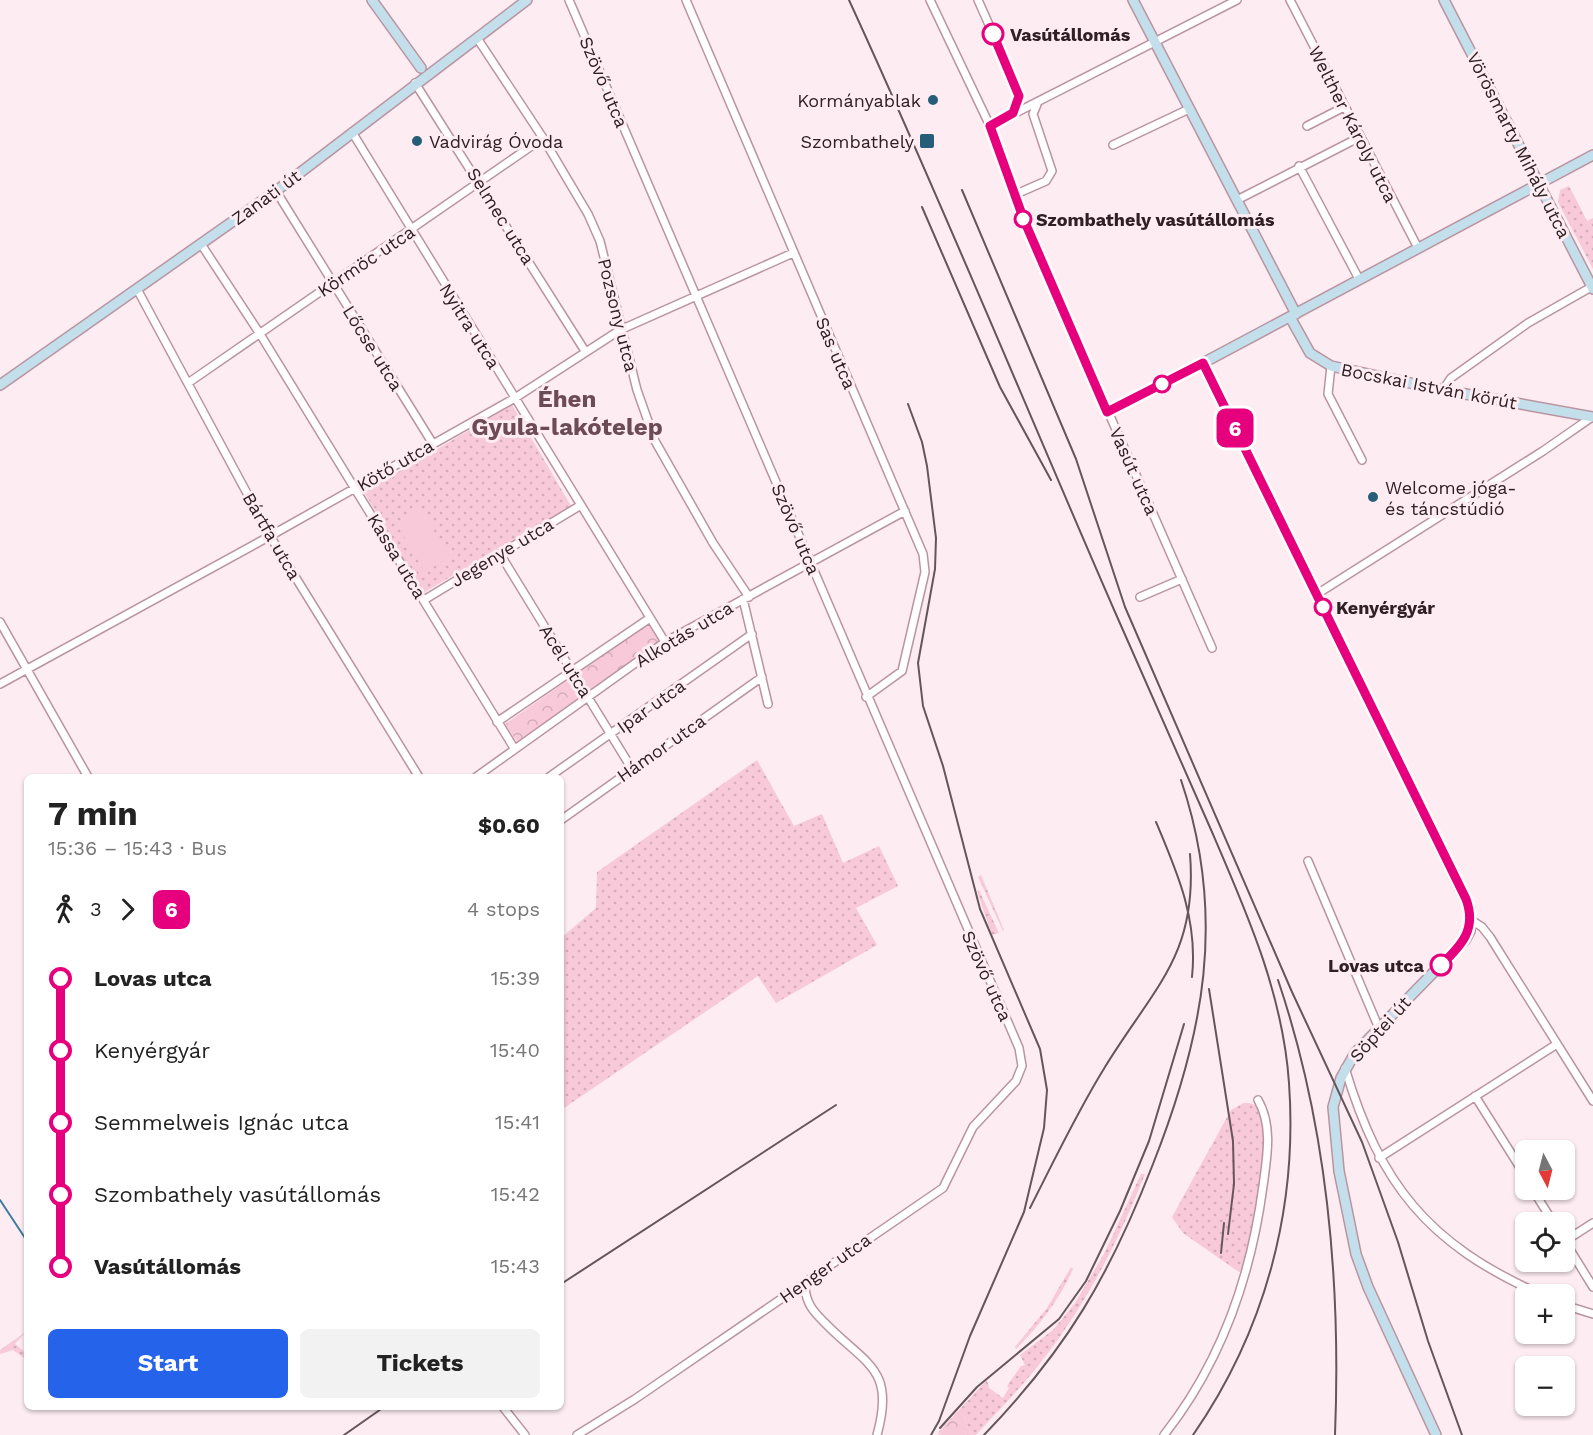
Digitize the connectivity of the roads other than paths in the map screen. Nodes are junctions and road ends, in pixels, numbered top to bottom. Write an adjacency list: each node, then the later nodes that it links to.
1 (372, 0): 13 (street)
2 (527, 0): 11 (street, Zanati út)
3 (569, 0): 41 (street, Szövő utca)
4 (686, 0): 36 (street, Sas utca)
5 (930, 0): 20 (street, Vasút utca)
6 (978, 0): 15 (street)
7 (1133, 0): 12 (street, Bocskai István körút)
8 (1237, 0): 12 (street)
9 (1290, 0): 17 (street, Welther Károly utca)
10 (1444, 0): 29 (street, Vörösmarty Mihály utca)
11 (477, 38): 13 (street, Zanati út); 24 (street, Pozsony utca)
12 (1154, 41): 16 (street); 18 (street, Bocskai István körút)
13 (423, 72): 14 (street, Zanati út)
14 (415, 83): 22 (street, Zanati út); 28 (street, Selmec utca)
15 (1019, 92): 16 (street); 19 (street)
16 (1038, 102): 19 (street); 31 (street)
17 (1344, 107): 21 (street); 23 (street, Welther Károly utca)
18 (1189, 109): 25 (street); 32 (street, Bocskai István körút)
19 (1013, 113): 20 (street)
20 (990, 126): 31 (street, Vasút utca)
21 (1307, 126)
22 (352, 132): 30 (street, Zanati út); 33 (street, Nyitra utca)
23 (1360, 137): 27 (street); 35 (street, Welther Károly utca)
24 (543, 138): 28 (street, Körmöc utca); 43 (street, Pozsony utca)
25 (1113, 145)
26 (1593, 155): 29 (street)
27 (1299, 166): 32 (street); 37 (street)
28 (480, 183): 33 (street, Körmöc utca); 45 (street, Selmec utca)
29 (1538, 183): 35 (street); 39 (street, Vörösmarty Mihály utca)
30 (276, 191): 34 (street, Zanati út); 38 (street, Lőcse utca)
31 (1014, 195): 52 (street, Vasút utca)
32 (1237, 200): 42 (street, Bocskai István körút)
33 (411, 230): 38 (street, Körmöc utca); 51 (street, Nyitra utca)
34 (201, 244): 40 (street, Zanati út); 44 (street, Kassa utca)
35 (1418, 248): 37 (street)
36 (792, 253): 41 (street, Kötő utca); 58 (street, Sas utca)
37 (1359, 279): 42 (street)
38 (333, 284): 44 (street, Körmöc utca); 54 (street, Lőcse utca)
39 (1593, 287): 50 (street)
40 (137, 289): 48 (street, Bártfa utca); 49 (street, Zanati út)
41 (696, 295): 43 (street, Kötő utca); 61 (street, Szövő utca)
42 (1293, 315): 46 (street); 47 (street, Bocskai István körút)
43 (620, 330): 45 (street, Kötő utca); 65 (street, Pozsony utca)
44 (260, 334): 48 (street, Körmöc utca); 56 (street, Kassa utca)
45 (585, 351): 51 (street, Kötő utca)
46 (1203, 363): 52 (street); 63 (street)
47 (1331, 366): 50 (street, Bocskai István körút); 55 (street)
48 (188, 382): 59 (street, Bártfa utca)
49 (0, 385)
50 (1443, 390): 53 (street, Bocskai István körút)
51 (514, 398): 54 (street, Kötő utca); 57 (street, Nyitra utca)
52 (1107, 412): 62 (street, Vasút utca)
53 (1593, 417): 63 (street)
54 (432, 444): 56 (street, Kötő utca)
55 (1362, 460)
56 (355, 488): 59 (street, Kötő utca); 66 (street, Kassa utca)
57 (581, 505): 60 (street, Jegenye utca); 67 (street, Nyitra utca)
58 (905, 512): 61 (street, Alkotás utca); 77 (street, Sas utca)
59 (270, 536): 72 (street, Kötő utca); 84 (street, Bártfa utca)
60 (500, 554): 66 (street, Jegenye utca); 73 (street, Acél utca)
61 (811, 564): 65 (street, Alkotás utca); 77 (street, Szövő utca)
62 (1182, 579): 64 (street); 71 (street, Vasút utca)
63 (1317, 594): 89 (street)
64 (1140, 597)
65 (746, 598): 69 (street, Pozsony utca); 70 (street, Alkotás utca)
66 (424, 600): 79 (street, Kassa utca)
67 (650, 618): 70 (street, Nyitra utca); 73 (street, Alkotás utca)
68 (0, 622): 72 (street)
69 (752, 634): 74 (street, Pozsony utca); 80 (street, Ipar utca)
70 (665, 642): 76 (street, Alkotás utca)
71 (1212, 648)
72 (27, 668): 75 (street, Kötő utca); 83 (street)
73 (573, 672): 76 (street, Acél utca); 79 (street, Alkotás utca)
74 (762, 677): 78 (street, Pozsony utca); 82 (street, Hámor utca)
75 (0, 684)
76 (588, 697): 80 (street, Acél utca); 81 (street, Alkotás utca)
77 (866, 697): 92 (street, Szövő utca)
78 (768, 704)
79 (497, 722): 81 (street, Kassa utca)
80 (611, 734): 82 (street, Acél utca); 86 (street, Ipar utca)
81 (514, 748): 85 (street, Alkotás utca)
82 (632, 769): 87 (street, Hámor utca)
83 (86, 774)
84 (417, 774)
85 (480, 774)
86 (553, 774)
87 (564, 818)
88 (1308, 861): 90 (street)
89 (1471, 920): 90 (street, Söptei út); 91 (street)
90 (1378, 1026): 93 (street, Söptei út)
91 (1557, 1044): 94 (street); 96 (street)
92 (1022, 1058): 102 (street, Henger utca)
93 (1346, 1068): 97 (street); 112 (street, Söptei út)
94 (1475, 1096): 97 (street); 98 (street)
95 (1258, 1100): 111 (street)
96 (1593, 1101)
97 (1379, 1158): 103 (street)
98 (1515, 1160)
99 (1593, 1223): 100 (street)
100 (1575, 1235)
101 (1575, 1257): 104 (street)
102 (810, 1279): 109 (street, Henger utca); 110 (street)
103 (1519, 1284)
104 (1593, 1287)
105 (1575, 1308): 106 (street)
106 (1593, 1314)
107 (505, 1410): 108 (street)
108 (525, 1435)
109 (577, 1435)
110 (877, 1435)
111 (1164, 1435)
112 (1436, 1435)

